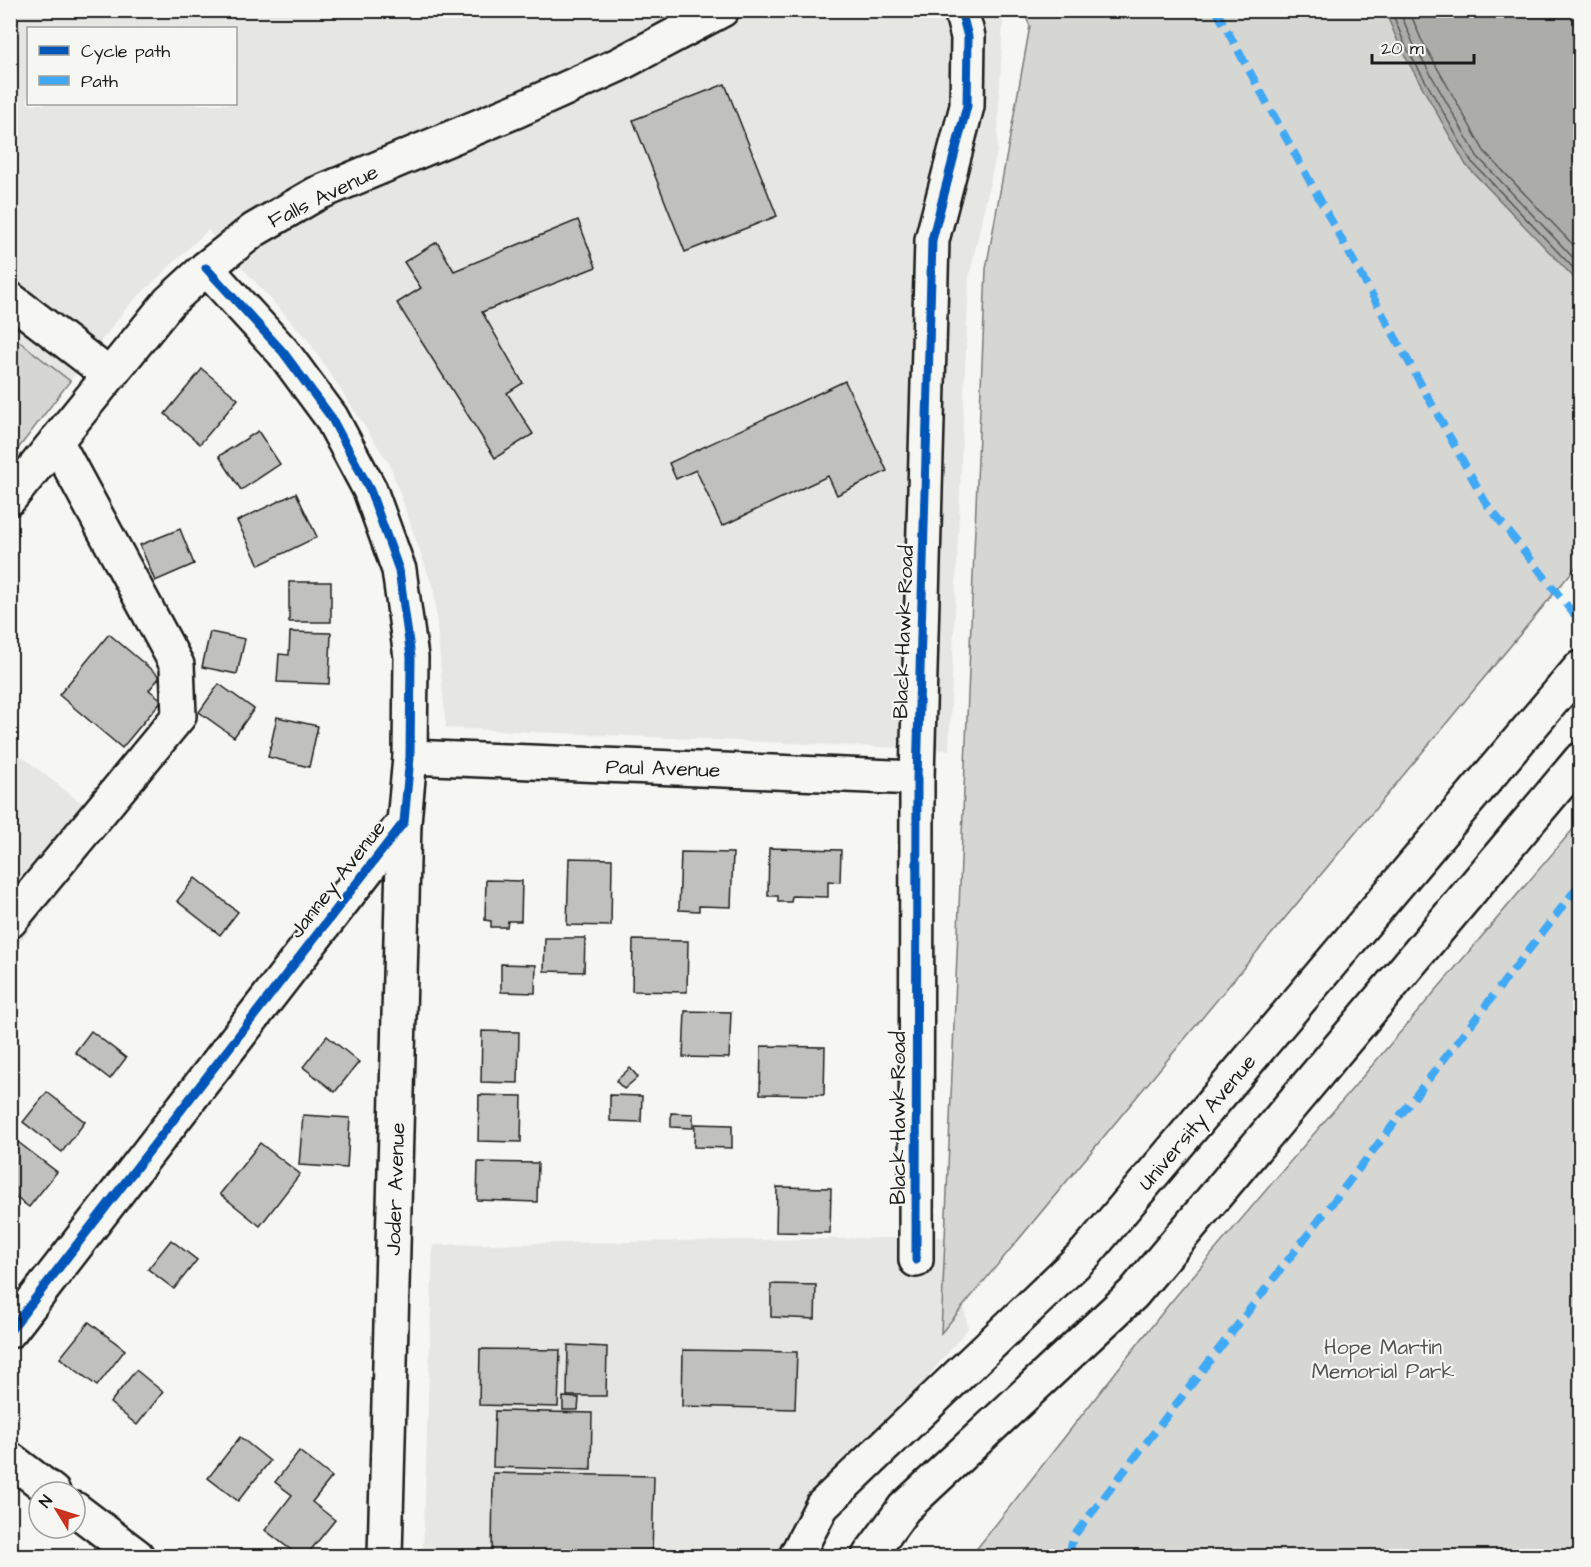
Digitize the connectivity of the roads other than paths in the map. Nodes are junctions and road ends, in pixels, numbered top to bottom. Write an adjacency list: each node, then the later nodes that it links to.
1 (722, 10): 3 (street, Falls Avenue)
2 (961, 10): 11 (street, Black Hawk Road)
3 (206, 268): 5 (street, Falls Avenue); 9 (street, Janney Avenue)
4 (10, 299): 5 (street)
5 (108, 375): 6 (street, Falls Avenue)
6 (56, 441): 7 (street, Falls Avenue); 13 (street)
7 (10, 498)
8 (1581, 668): 21 (street, University Avenue)
9 (410, 757): 11 (street, Paul Avenue); 12 (street, Janney Avenue)
10 (1581, 760): 22 (street)
11 (917, 778): 14 (street, Black Hawk Road)
12 (404, 822): 15 (street, Janney Avenue); 20 (street, Joder Avenue)
13 (10, 921)
14 (916, 1260)
15 (10, 1331)
16 (10, 1459): 17 (street)
17 (37, 1480)
18 (87, 1518): 19 (street)
19 (137, 1557)
20 (385, 1557)
21 (796, 1557)
22 (869, 1557)

